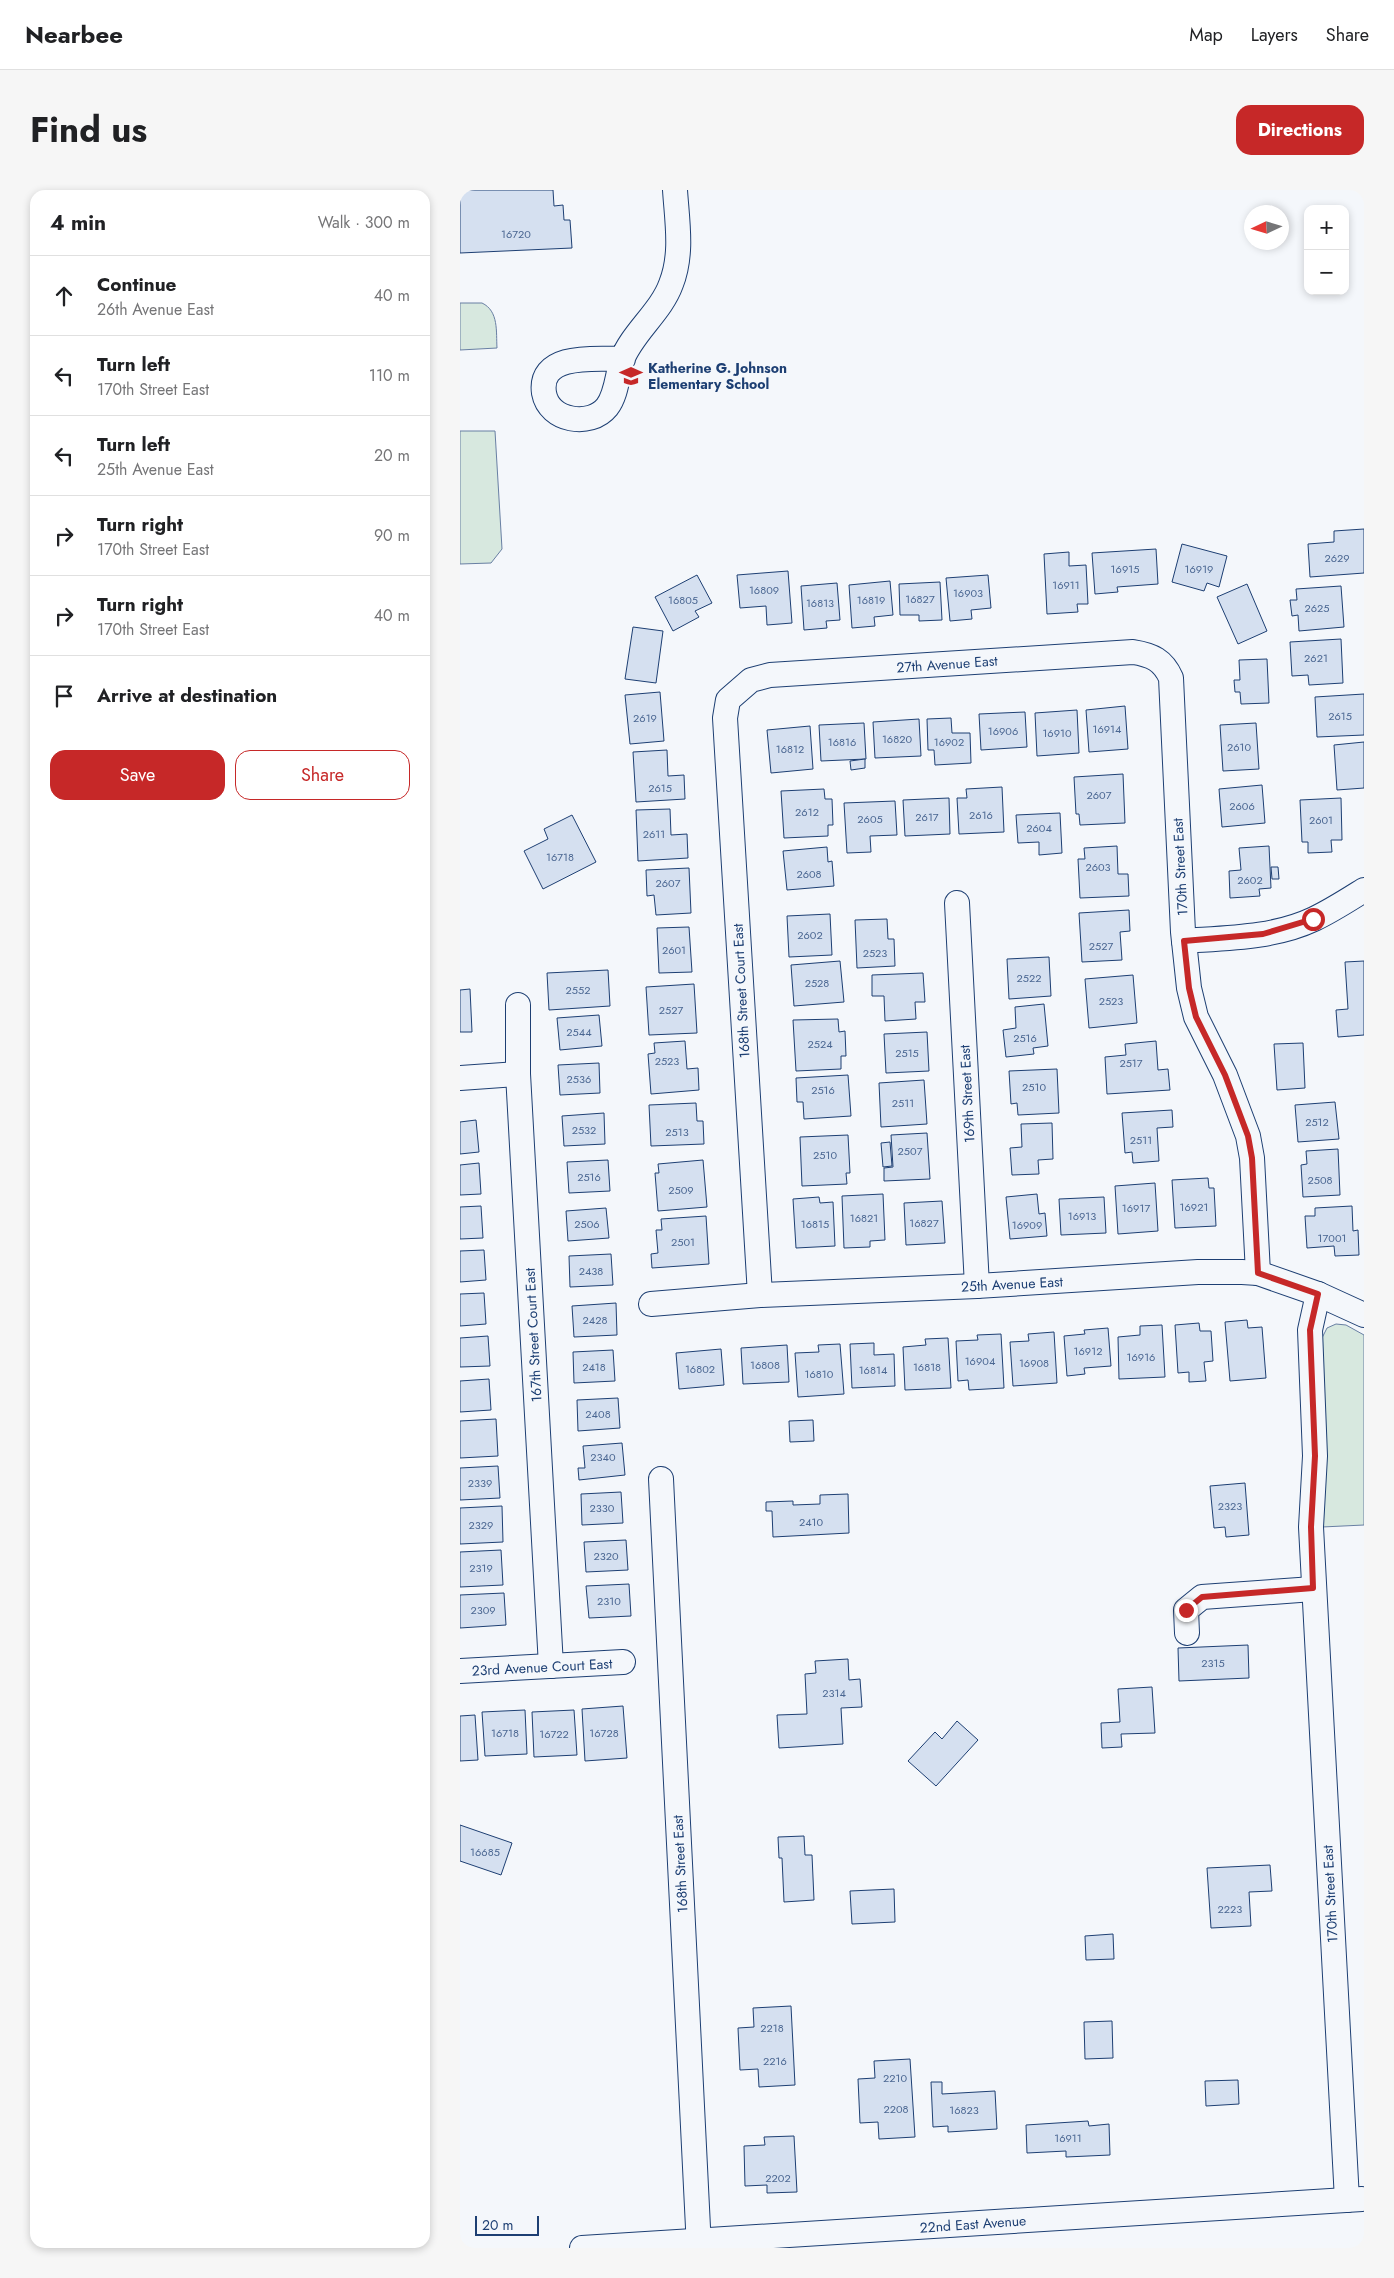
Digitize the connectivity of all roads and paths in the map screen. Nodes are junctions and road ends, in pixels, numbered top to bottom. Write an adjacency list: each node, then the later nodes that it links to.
1 (675, 190): 2 (street)
2 (623, 359)
3 (1161, 662): 4 (street, 27th Avenue East); 7 (street, 170th Street East)
4 (736, 692): 13 (street, 168th Street Court East)
5 (1364, 890): 7 (street)
6 (957, 903): 12 (street, 169th Street East)
7 (1184, 941): 11 (street, 170th Street East)
8 (518, 1005): 9 (street, 167th Street Court East)
9 (518, 1074): 10 (street); 21 (street, 167th Street Court East)
10 (460, 1078)
11 (1258, 1273): 12 (street, 25th Avenue East); 14 (street, 25th Avenue East)
12 (977, 1286): 13 (street, 25th Avenue East)
13 (760, 1294): 15 (street, 25th Avenue East)
14 (1318, 1294): 16 (street, 25th Avenue East); 18 (street, 170th Street East)
15 (651, 1304)
16 (1364, 1314)
17 (661, 1479): 24 (street, 168th Street East)
18 (1313, 1588): 19 (street); 23 (street, 170th Street East)
19 (1187, 1633)
20 (623, 1662): 21 (street, 23rd Avenue Court East)
21 (551, 1666): 22 (street, 23rd Avenue Court East)
22 (460, 1671)
23 (1356, 2199): 24 (street, 22nd East Avenue)
24 (698, 2245): 25 (street, 22nd East Avenue)
25 (582, 2248)

